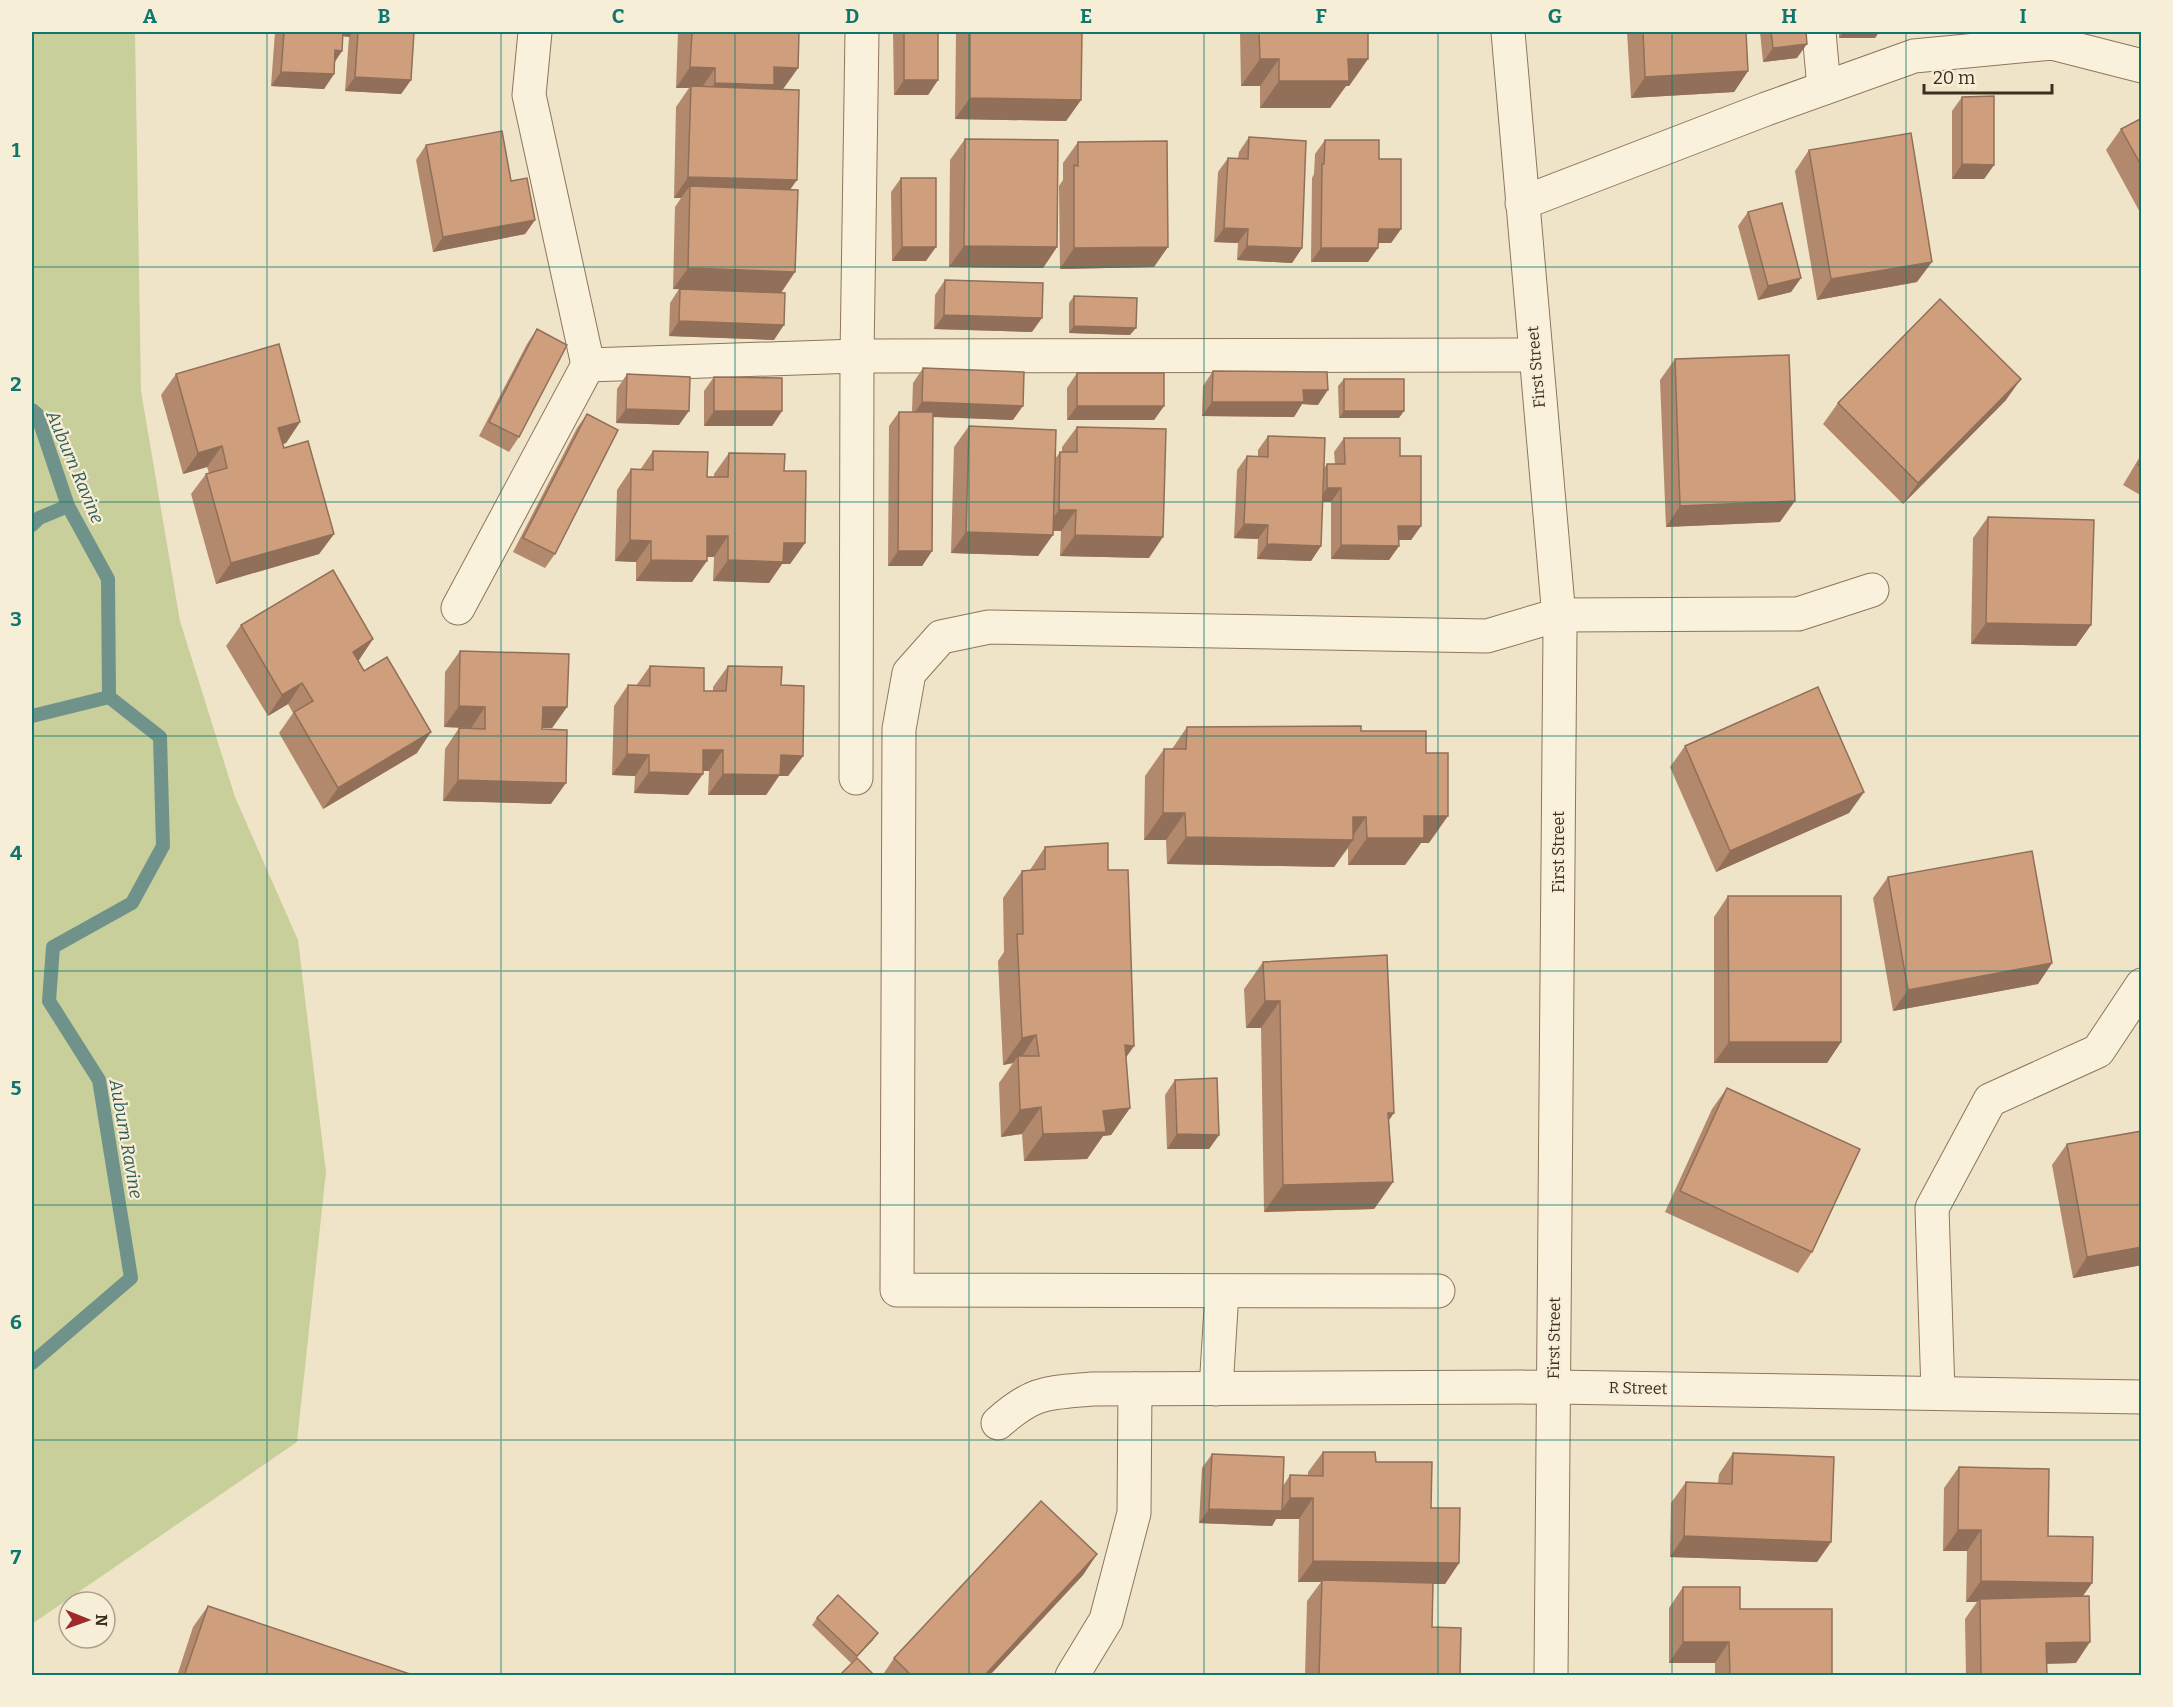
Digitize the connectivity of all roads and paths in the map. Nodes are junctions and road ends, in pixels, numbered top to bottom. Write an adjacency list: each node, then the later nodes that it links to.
1 (535, 32): 10 (street)
2 (862, 32): 9 (street)
3 (1508, 32): 7 (street, First Street)
4 (1819, 32): 6 (street)
5 (2142, 66): 6 (street)
6 (1824, 88): 7 (street)
7 (1522, 203): 8 (street, First Street)
8 (1535, 355): 9 (street); 13 (street, First Street)
9 (856, 356): 10 (street); 14 (street)
10 (588, 365): 12 (street)
11 (1872, 590): 13 (street)
12 (458, 608)
13 (1558, 615): 17 (street); 18 (street, First Street)
14 (856, 778)
15 (2142, 985): 21 (street)
16 (1438, 1291): 17 (street)
17 (1222, 1292): 20 (street)
18 (1554, 1387): 20 (street, R Street); 21 (street, R Street); 25 (street, First Street)
19 (1135, 1389): 20 (street, R Street); 23 (street, R Street); 24 (street)
20 (1216, 1389)
21 (1938, 1392): 22 (street, R Street)
22 (2142, 1397)
23 (998, 1423)
24 (1072, 1676)
25 (1551, 1676)

